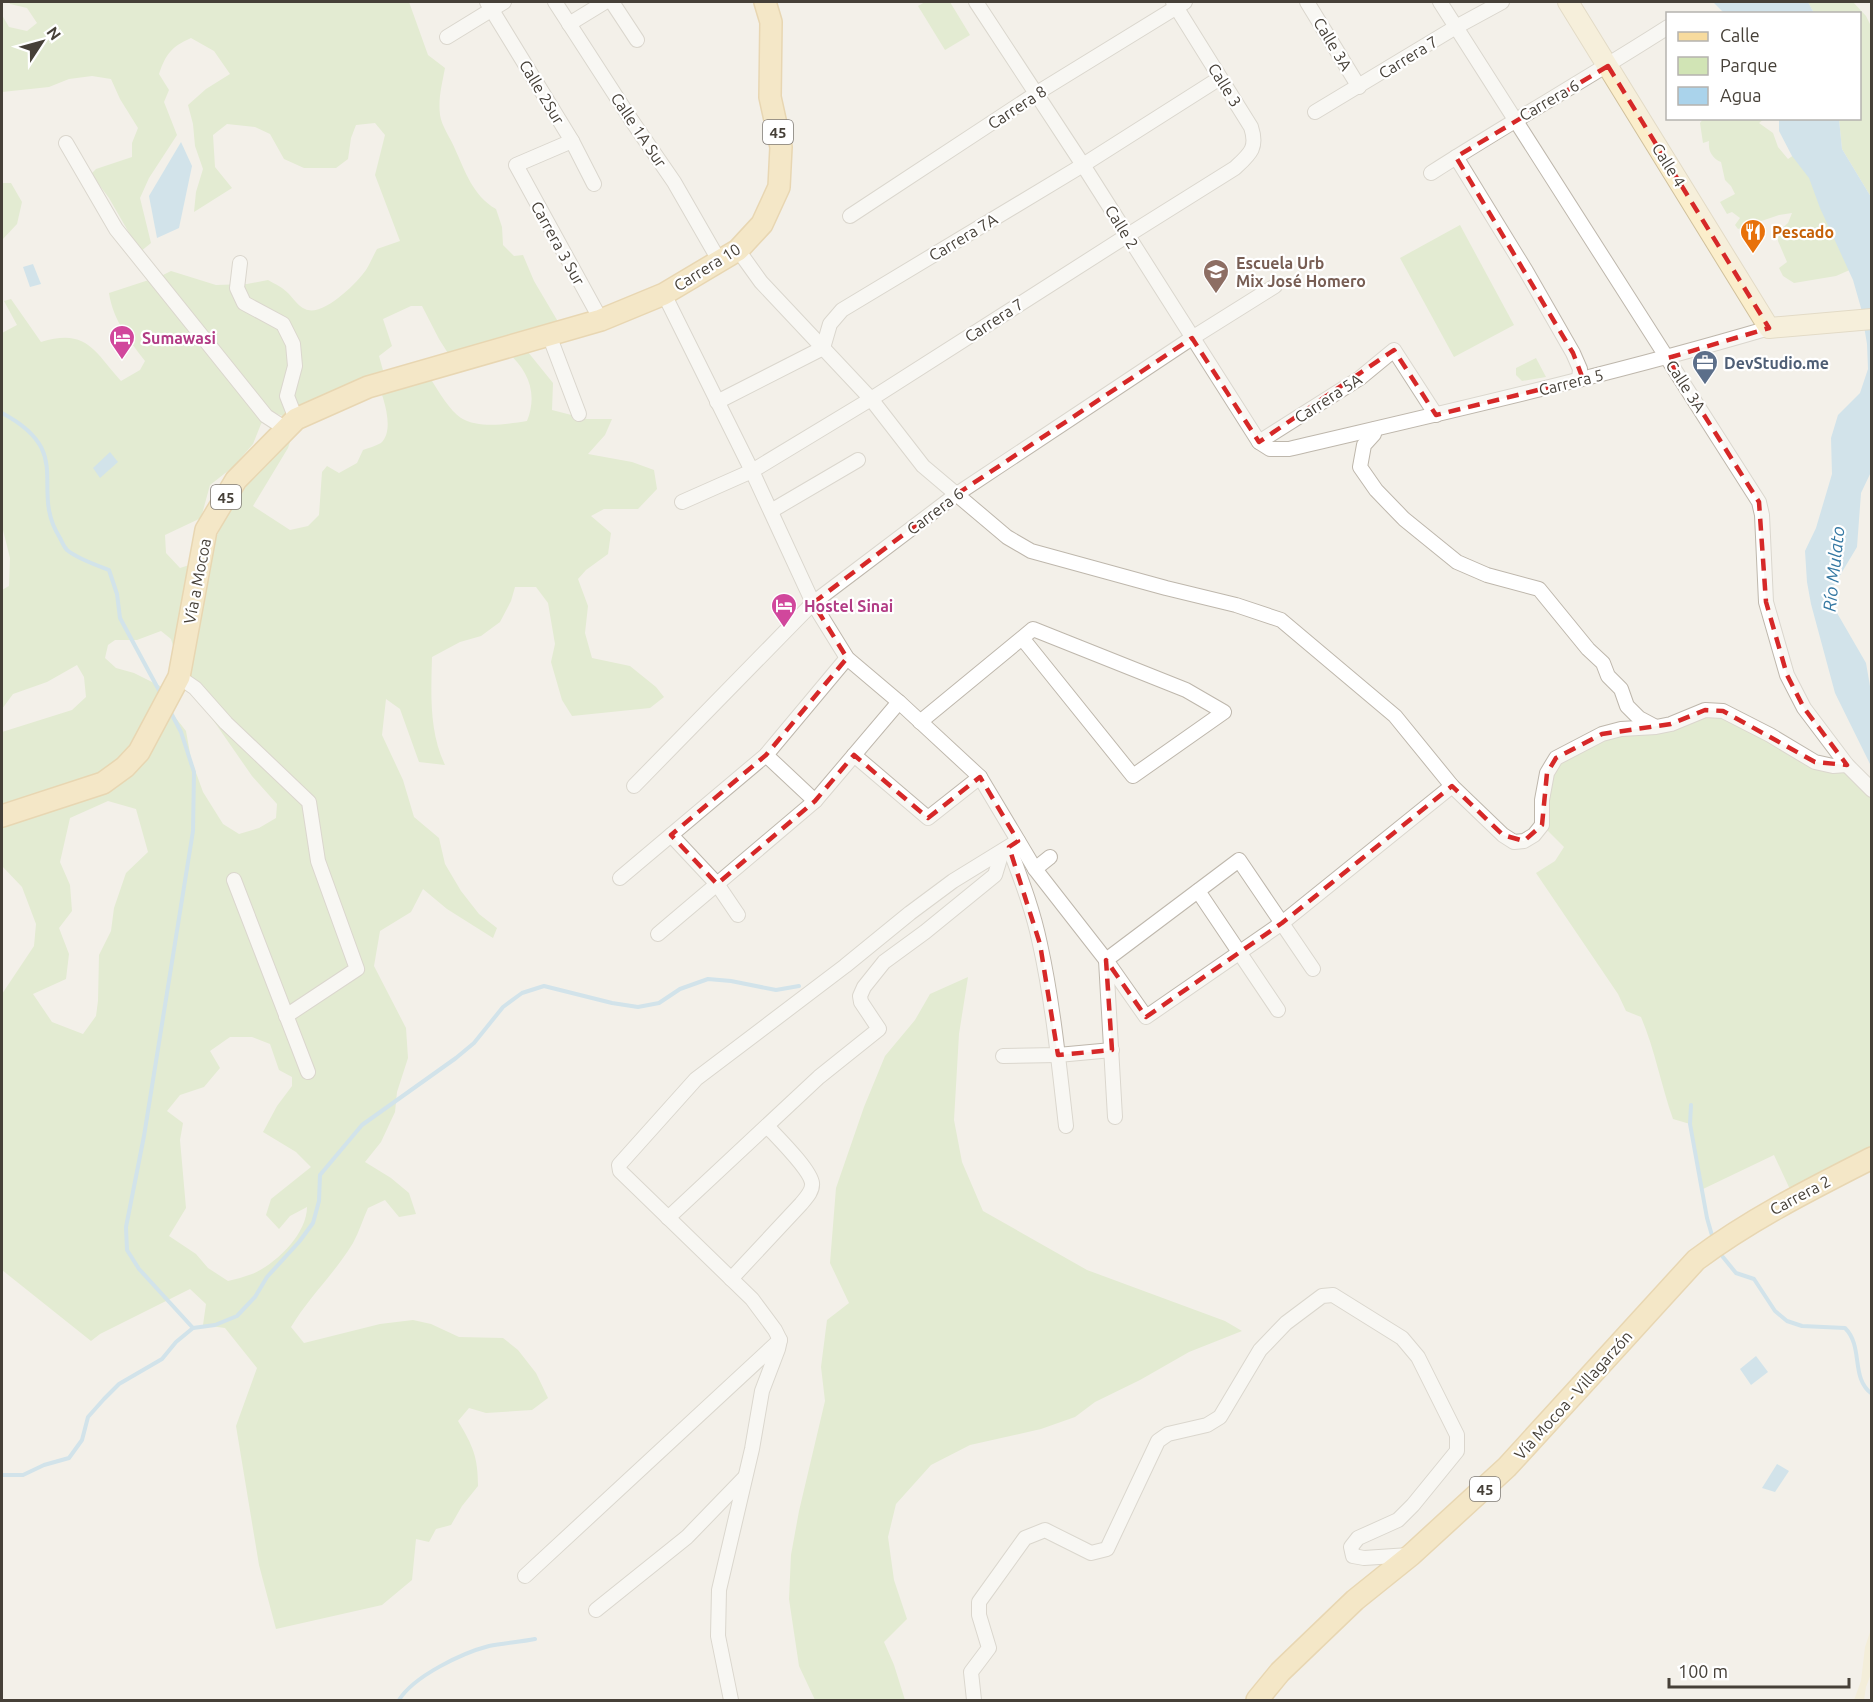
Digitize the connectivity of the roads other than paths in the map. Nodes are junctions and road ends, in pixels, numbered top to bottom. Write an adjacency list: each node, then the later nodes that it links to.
1 (555, 2): 12 (street, Calle 1A Sur)
2 (605, 2): 12 (street)
3 (612, 2): 16 (street)
4 (765, 2): 32 (main road, Carrera 10 / 45)
5 (976, 2): 20 (street, Calle 2)
6 (1307, 2): 19 (street, Calle 3A)
7 (1440, 2): 13 (street, Calle 3A)
8 (1502, 2): 13 (street, Carrera 7)
9 (1568, 2): 17 (main road, Calle 4)
10 (1178, 3): 18 (street, Calle 3); 20 (street, Carrera 8)
11 (494, 4): 15 (street); 23 (street, Calle 2Sur)
12 (569, 24): 33 (street, Calle 1A Sur)
13 (1456, 27): 19 (street, Carrera 7); 22 (street, Calle 3A)
14 (1666, 28): 17 (street, Carrera 6)
15 (447, 37)
16 (637, 39)
17 (1608, 66): 22 (street, Carrera 6); 39 (main road, Calle 4)
18 (1220, 78): 26 (street, Carrera 7A); 27 (street, Calle 3)
19 (1359, 87): 21 (street, Carrera 7)
20 (1037, 93): 26 (street, Calle 2); 30 (street, Carrera 8)
21 (1315, 112)
22 (1516, 119): 25 (street, Carrera 6); 43 (street, Calle 3A)
23 (572, 141): 29 (street, Calle 2Sur); 38 (street, Carrera 3 Sur)
24 (66, 143): 49 (street)
25 (1456, 157): 28 (street, Carrera 6); 44 (street)
26 (1083, 165): 31 (street, Calle 2); 42 (street, Carrera 7A)
27 (1235, 168): 31 (street, Carrera 7)
28 (1431, 173)
29 (594, 184)
30 (850, 216)
31 (1128, 235): 41 (street, Calle 2); 45 (street, Carrera 7)
32 (738, 250): 33 (main road, Carrera 10 / 45); 42 (street)
33 (720, 262): 36 (main road, Carrera 10 / 45)
34 (240, 263): 49 (street)
35 (1275, 286): 41 (street, Carrera 6)
36 (664, 294): 38 (main road, Carrera 10 / 45); 46 (street)
37 (1872, 319): 39 (main road, Carrera 5)
38 (601, 320): 40 (main road, Vía a Mocoa / 45)
39 (1769, 328): 43 (street, Carrera 5)
40 (549, 335): 47 (street); 49 (main road, Vía a Mocoa / 45)
41 (1192, 338): 51 (street, Calle 2); 54 (street, Carrera 6)
42 (823, 348): 45 (street); 46 (street)
43 (1668, 358): 44 (street, Carrera 5); 66 (street, Calle 3A)
44 (1580, 380): 48 (street, Carrera 5)
45 (871, 399): 53 (street, Carrera 7); 54 (street)
46 (717, 402): 53 (street)
47 (579, 414)
48 (1436, 415): 50 (street, Carrera 5); 51 (street, Carrera 5A)
49 (291, 424): 60 (main road, Vía a Mocoa / 45)
50 (1375, 429): 51 (street, Carrera 5); 63 (street)
51 (1265, 446)
52 (858, 460): 56 (street)
53 (752, 471): 55 (street, Carrera 7); 56 (street)
54 (957, 494): 57 (street, Carrera 6); 69 (street)
55 (682, 502)
56 (771, 511): 57 (street)
57 (813, 603): 59 (street); 68 (street, Carrera 6)
58 (1022, 638): 58 (street); 62 (street)
59 (847, 658): 61 (street); 64 (street)
60 (178, 676): 72 (main road, Vía a Mocoa / 45); 90 (street)
61 (899, 702): 62 (street); 65 (street)
62 (920, 722): 67 (street)
63 (1656, 727): 66 (street); 69 (street)
64 (766, 755): 71 (street); 73 (street)
65 (854, 755): 67 (street); 71 (street)
66 (1847, 765): 70 (street, Calle 3A)
67 (980, 777): 74 (street)
68 (634, 786)
69 (1452, 786): 84 (street)
70 (1872, 790)
71 (815, 801): 79 (street)
72 (2, 816)
73 (671, 834): 77 (street); 79 (street)
74 (1009, 847): 76 (street); 81 (street); 82 (street); 92 (street)
75 (1050, 857): 76 (street)
76 (1035, 869): 87 (street)
77 (620, 878)
78 (234, 880): 90 (street)
79 (717, 884): 83 (street); 85 (street)
80 (1198, 891): 84 (street); 86 (street); 87 (street)
81 (930, 898): 82 (street); 99 (street)
82 (949, 912): 96 (street)
83 (738, 915)
84 (1282, 923): 86 (street); 88 (street)
85 (658, 934)
86 (1239, 953): 87 (street); 89 (street)
87 (1106, 960): 91 (street)
88 (1313, 969)
89 (1278, 1010)
90 (286, 1016): 94 (street)
91 (1112, 1050): 92 (street); 95 (street)
92 (1058, 1055): 93 (street); 97 (street)
93 (1003, 1056)
94 (308, 1072)
95 (1115, 1117)
96 (767, 1126): 99 (street); 101 (street)
97 (1066, 1126)
98 (1872, 1158): 100 (main road, Carrera 2)
99 (668, 1218): 101 (street)
100 (1730, 1235): 104 (main road, Vía Mocoa - Villagarzón / 45)
101 (731, 1279): 102 (street)
102 (780, 1340): 103 (street); 105 (street)
103 (746, 1476): 106 (street); 107 (street)
104 (1411, 1555): 108 (street); 109 (main road, Vía Mocoa - Villagarzón / 45)
105 (525, 1576)
106 (596, 1610)
107 (730, 1701)
108 (974, 1701)
109 (1257, 1701)

